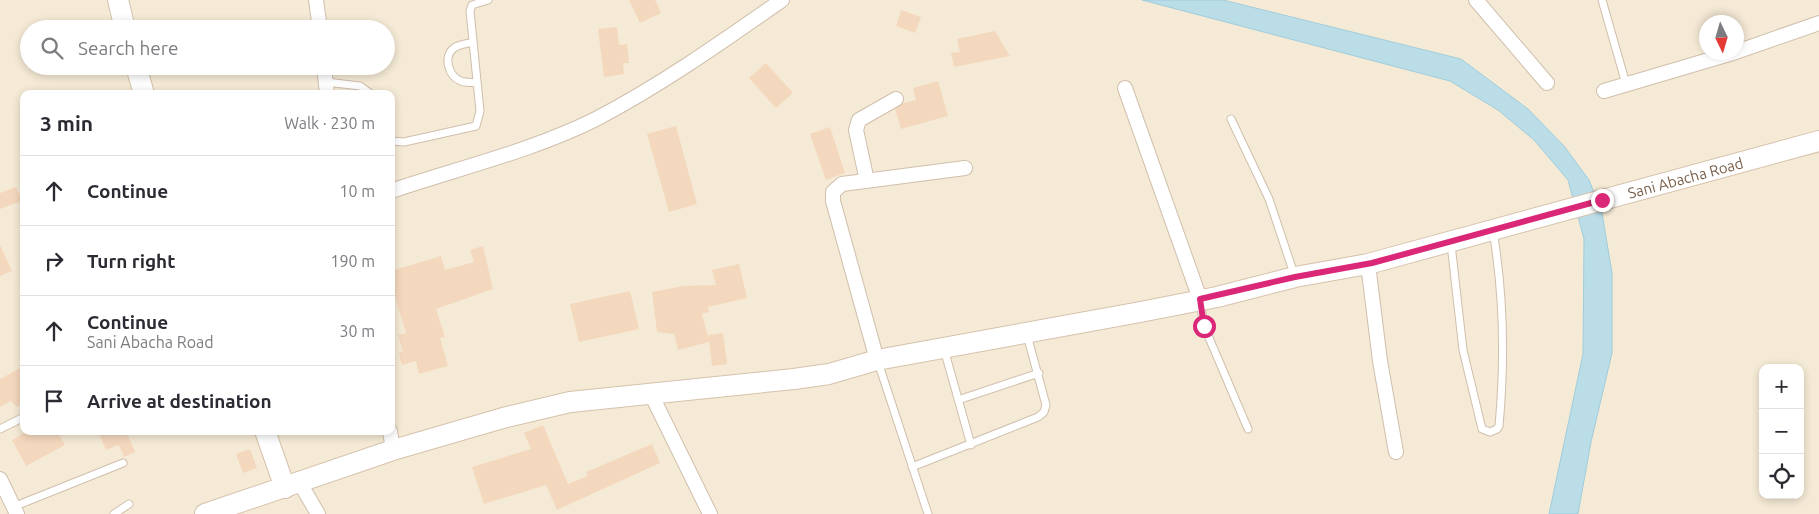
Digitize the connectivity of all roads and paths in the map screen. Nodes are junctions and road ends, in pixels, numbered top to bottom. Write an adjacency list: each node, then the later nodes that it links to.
1 (118, 0): 7 (street)
2 (316, 0): 8 (street)
3 (488, 0): 10 (lane)
4 (782, 0): 29 (street)
5 (1476, 0): 16 (street)
6 (1602, 0): 17 (lane)
7 (123, 20)
8 (319, 20)
9 (1819, 23): 11 (street)
10 (473, 42): 15 (lane); 15 (lane)
11 (1744, 49)
12 (1708, 60): 17 (street)
13 (139, 75): 20 (street)
14 (325, 75): 18 (street)
15 (477, 83): 25 (lane)
16 (1548, 83)
17 (1626, 84): 22 (street)
18 (327, 88): 21 (lane)
19 (1125, 88): 34 (street)
20 (143, 90)
21 (366, 90)
22 (1604, 91)
23 (896, 99): 28 (street)
24 (1231, 118): 33 (lane)
25 (395, 141)
26 (1819, 141): 30 (street, Sani Abacha Road)
27 (965, 168): 28 (street)
28 (868, 181): 37 (street)
29 (395, 190)
30 (1493, 230): 31 (street, Sani Abacha Road); 31 (lane)
31 (1450, 242): 32 (street, Sani Abacha Road)
32 (1368, 264): 33 (street, Sani Abacha Road); 47 (street)
33 (1295, 277): 34 (street, Sani Abacha Road)
34 (1200, 299): 35 (street, Sani Abacha Road); 43 (lane)
35 (1026, 332): 36 (street, Sani Abacha Road); 38 (lane)
36 (944, 348): 37 (street, Sani Abacha Road); 40 (lane)
37 (877, 360): 39 (street, Sani Abacha Road); 49 (lane)
38 (1038, 373): 40 (lane); 46 (lane)
39 (651, 394): 45 (street, Sani Abacha Road); 57 (street)
40 (958, 400): 46 (lane)
41 (20, 419): 42 (lane)
42 (0, 429)
43 (1248, 429)
44 (267, 435): 51 (street)
45 (391, 441): 51 (street, Sani Abacha Road)
46 (971, 445): 49 (lane)
47 (1396, 452)
48 (123, 463): 53 (lane)
49 (912, 467): 58 (lane)
50 (0, 479): 53 (street)
51 (293, 485): 55 (street); 56 (street)
52 (130, 504): 54 (lane)
53 (15, 510)
54 (114, 514)
55 (205, 514)
56 (318, 514)
57 (710, 514)
58 (928, 514)

